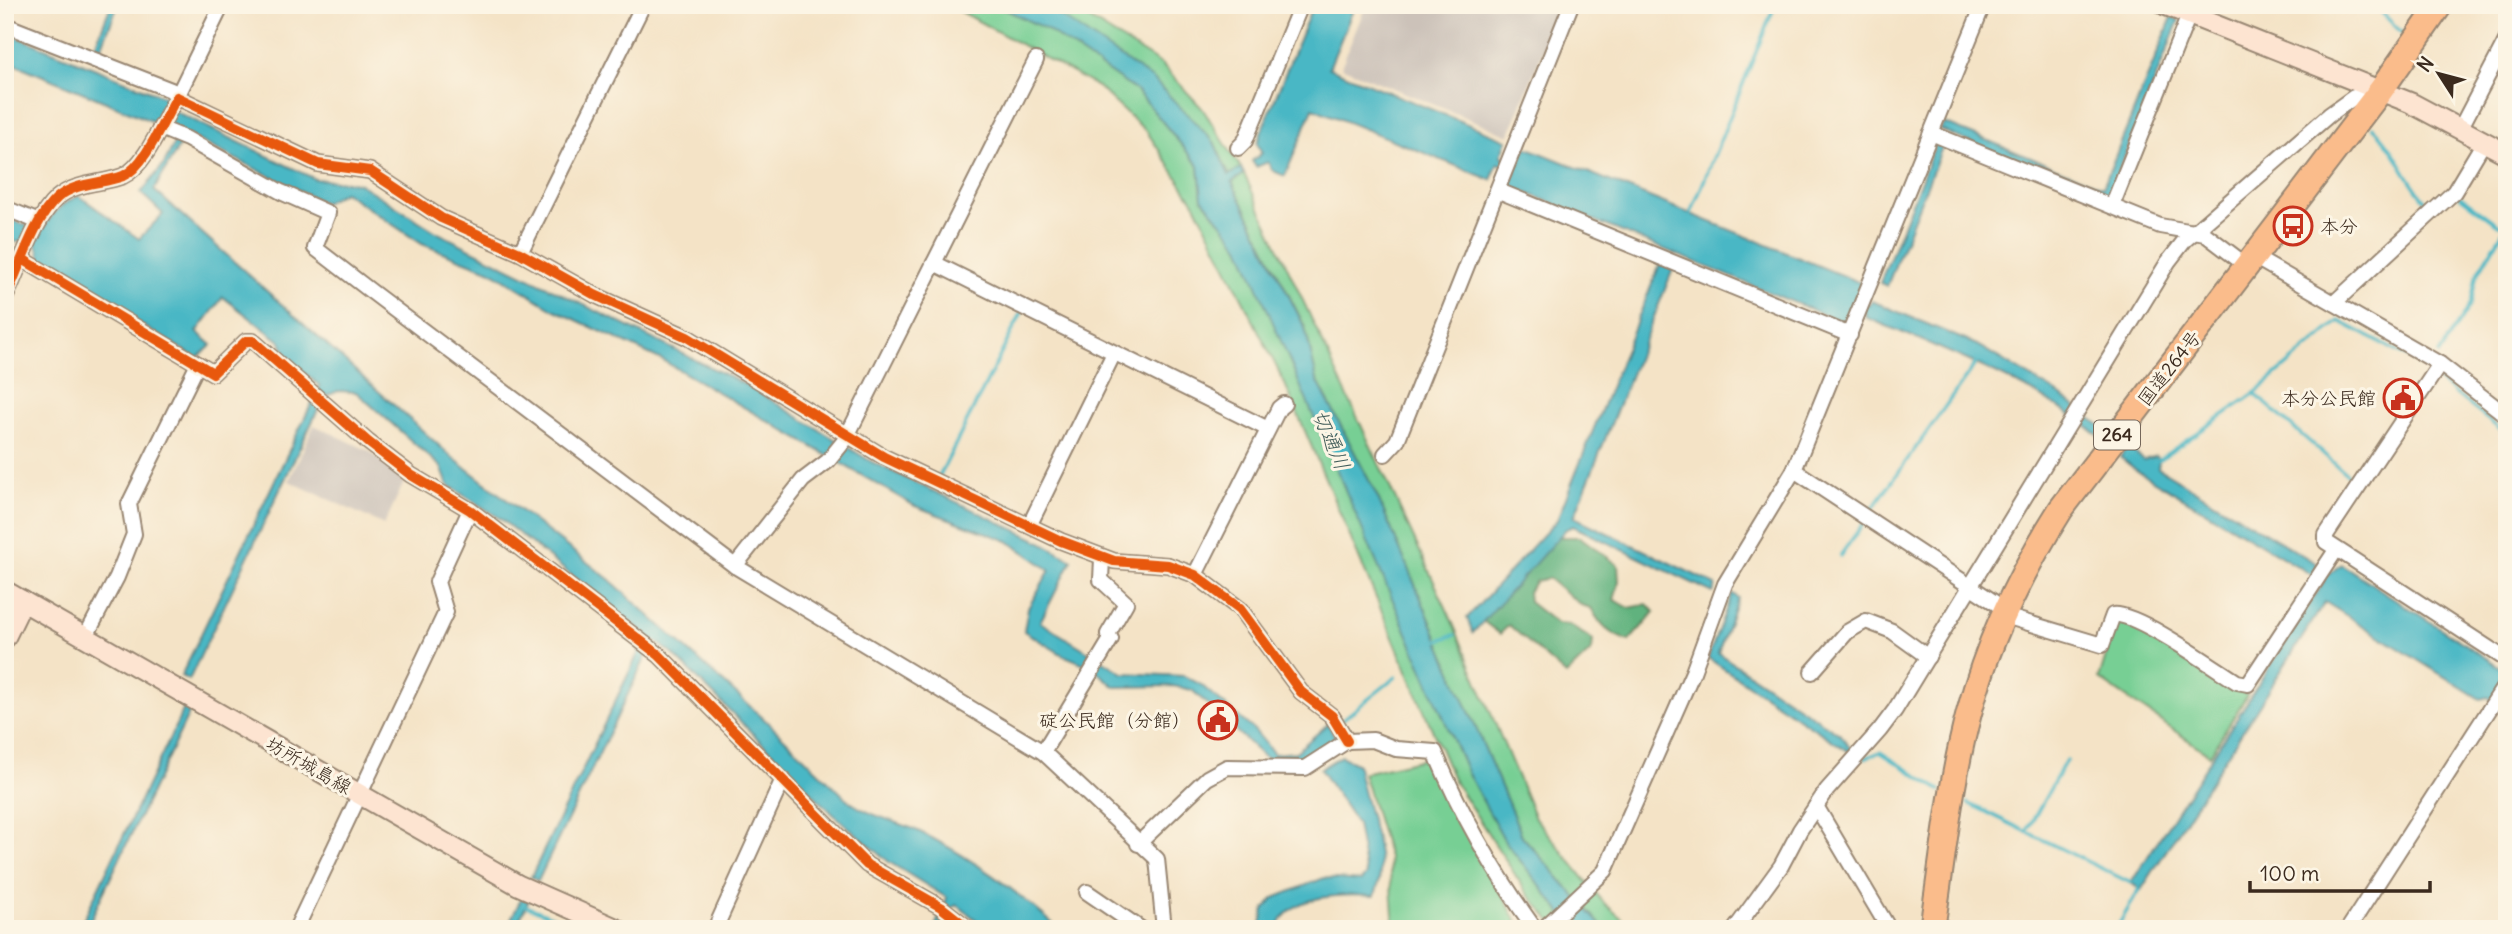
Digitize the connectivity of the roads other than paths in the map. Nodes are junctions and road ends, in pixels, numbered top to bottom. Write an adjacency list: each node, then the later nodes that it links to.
1 (222, 5): 13 (street)
2 (643, 5): 26 (street)
3 (1301, 5): 18 (street)
4 (1571, 5): 20 (street)
5 (1983, 5): 16 (street)
6 (2165, 5): 8 (main road)
7 (2440, 5): 12 (highway, 国道264号 / 264)
8 (2191, 10): 12 (main road); 21 (street)
9 (5, 24): 13 (street)
10 (2507, 39): 15 (street)
11 (1036, 60): 28 (street)
12 (2381, 90): 15 (main road); 24 (street); 27 (highway, 国道264号 / 264)
13 (174, 102): 14 (street); 26 (street)
14 (162, 125): 23 (street); 45 (street)
15 (2460, 129): 17 (main road)
16 (1931, 133): 21 (street); 31 (street)
17 (2484, 142): 19 (main road); 30 (street)
18 (1238, 148)
19 (2507, 154)
20 (1499, 191): 31 (street); 39 (street)
21 (2112, 206): 24 (street)
22 (5, 208): 23 (street)
23 (38, 225): 25 (street)
24 (2194, 233): 27 (street); 47 (street)
25 (26, 253): 29 (street); 33 (street)
26 (520, 253): 38 (street)
27 (2251, 261): 30 (street); 49 (highway, 国道264号 / 264)
28 (934, 263): 32 (street); 38 (street)
29 (5, 298)
30 (2334, 303): 34 (street)
31 (1850, 335): 40 (street)
32 (1114, 353): 37 (street); 42 (street)
33 (198, 364): 41 (street); 50 (street)
34 (2440, 364): 36 (street); 43 (street)
35 (1284, 404): 37 (street)
36 (2507, 416)
37 (1268, 429): 46 (street)
38 (846, 437): 42 (street); 45 (street)
39 (1385, 454)
40 (1794, 470): 47 (street); 70 (street)
41 (470, 510): 58 (street); 59 (street)
42 (1030, 524): 44 (street)
43 (2336, 550): 49 (street); 53 (street)
44 (1102, 558): 46 (street); 57 (street)
45 (735, 566): 57 (street)
46 (1195, 575): 56 (street)
47 (1971, 587): 49 (street); 52 (street)
48 (14, 596): 50 (main road, 坊所城島線); 51 (main road)
49 (2004, 613): 73 (highway, 国道264号 / 264)
50 (86, 636): 59 (main road, 坊所城島線)
51 (5, 638)
52 (1928, 657): 54 (street); 60 (street)
53 (2507, 660)
54 (1812, 672)
55 (2507, 682): 74 (street)
56 (1347, 741): 61 (street); 69 (street)
57 (1042, 752): 61 (street)
58 (783, 779): 65 (street); 66 (street)
59 (360, 794): 63 (street); 64 (main road, 坊所城島線)
60 (1816, 806): 71 (street); 72 (street)
61 (1138, 844): 68 (street)
62 (1087, 892): 67 (street)
63 (296, 929)
64 (617, 929)
65 (715, 929)
66 (969, 929)
67 (1141, 929)
68 (1164, 929)
69 (1535, 929)
70 (1543, 929)
71 (1735, 929)
72 (1889, 929)
73 (1933, 929)
74 (2348, 929)

